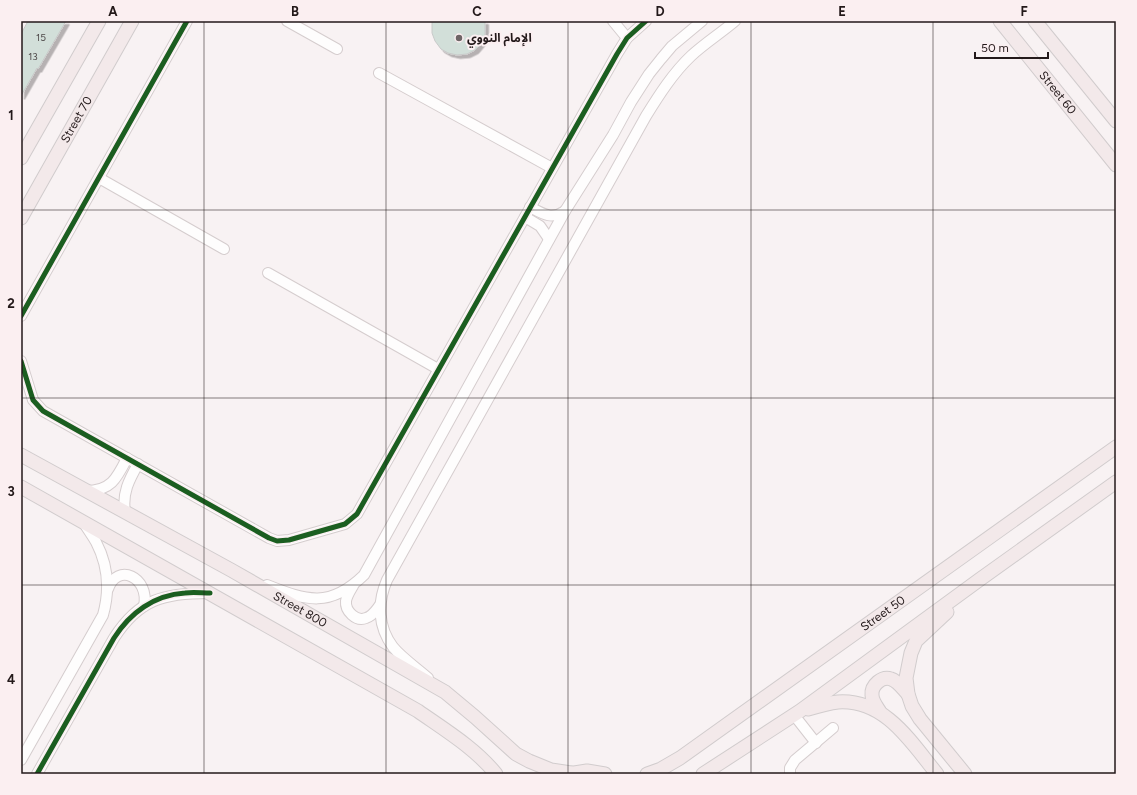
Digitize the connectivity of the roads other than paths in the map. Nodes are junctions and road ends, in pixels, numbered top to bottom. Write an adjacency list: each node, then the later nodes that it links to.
1 (99, 21): 15 (main road)
2 (132, 21): 23 (main road, Street 70)
3 (287, 21): 12 (street)
4 (613, 21): 11 (street)
5 (646, 21): 11 (street)
6 (702, 21): 21 (street)
7 (735, 21): 44 (street)
8 (1000, 21): 17 (main road, Street 60)
9 (1035, 21): 14 (main road)
10 (183, 22): 19 (street)
11 (628, 38): 18 (street)
12 (337, 49)
13 (379, 73): 18 (street)
14 (1116, 121)
15 (26, 143): 16 (main road)
16 (21, 158)
17 (1116, 165)
18 (552, 168): 20 (street)
19 (99, 178): 25 (street); 27 (street)
20 (530, 207): 21 (street); 22 (street)
21 (565, 210): 24 (street)
22 (525, 217): 24 (street); 29 (street)
23 (21, 218)
24 (550, 239): 41 (street)
25 (224, 249)
26 (268, 273): 29 (street)
27 (21, 316)
28 (21, 362): 32 (street)
29 (438, 369): 33 (street)
30 (1116, 447): 57 (main road, Street 50)
31 (21, 455): 36 (main road, Street 800)
32 (127, 458): 33 (street); 36 (street)
33 (138, 464): 37 (street)
34 (1116, 482): 40 (main road)
35 (21, 487): 38 (main road)
36 (86, 491): 37 (main road, Street 800)
37 (125, 512): 39 (main road, Street 800)
38 (82, 520): 42 (street); 43 (main road)
39 (231, 570): 41 (street); 46 (main road, Street 800)
40 (980, 580): 47 (main road); 49 (main road)
41 (354, 584): 44 (street)
42 (107, 590): 45 (street); 52 (street)
43 (210, 593): 45 (street); 55 (main road)
44 (380, 605): 46 (street)
45 (144, 606): 54 (street)
46 (445, 692): 53 (main road, Street 800)
47 (908, 694): 48 (main road); 61 (main road)
48 (880, 712): 49 (main road); 60 (main road)
49 (797, 713): 51 (street); 58 (main road)
50 (833, 728): 51 (street)
51 (816, 743): 59 (street)
52 (21, 760)
53 (569, 773): 56 (main road, Street 800)
54 (37, 774)
55 (496, 774)
56 (605, 774)
57 (646, 774)
58 (703, 774)
59 (790, 774)
60 (937, 774)
61 (965, 774)

